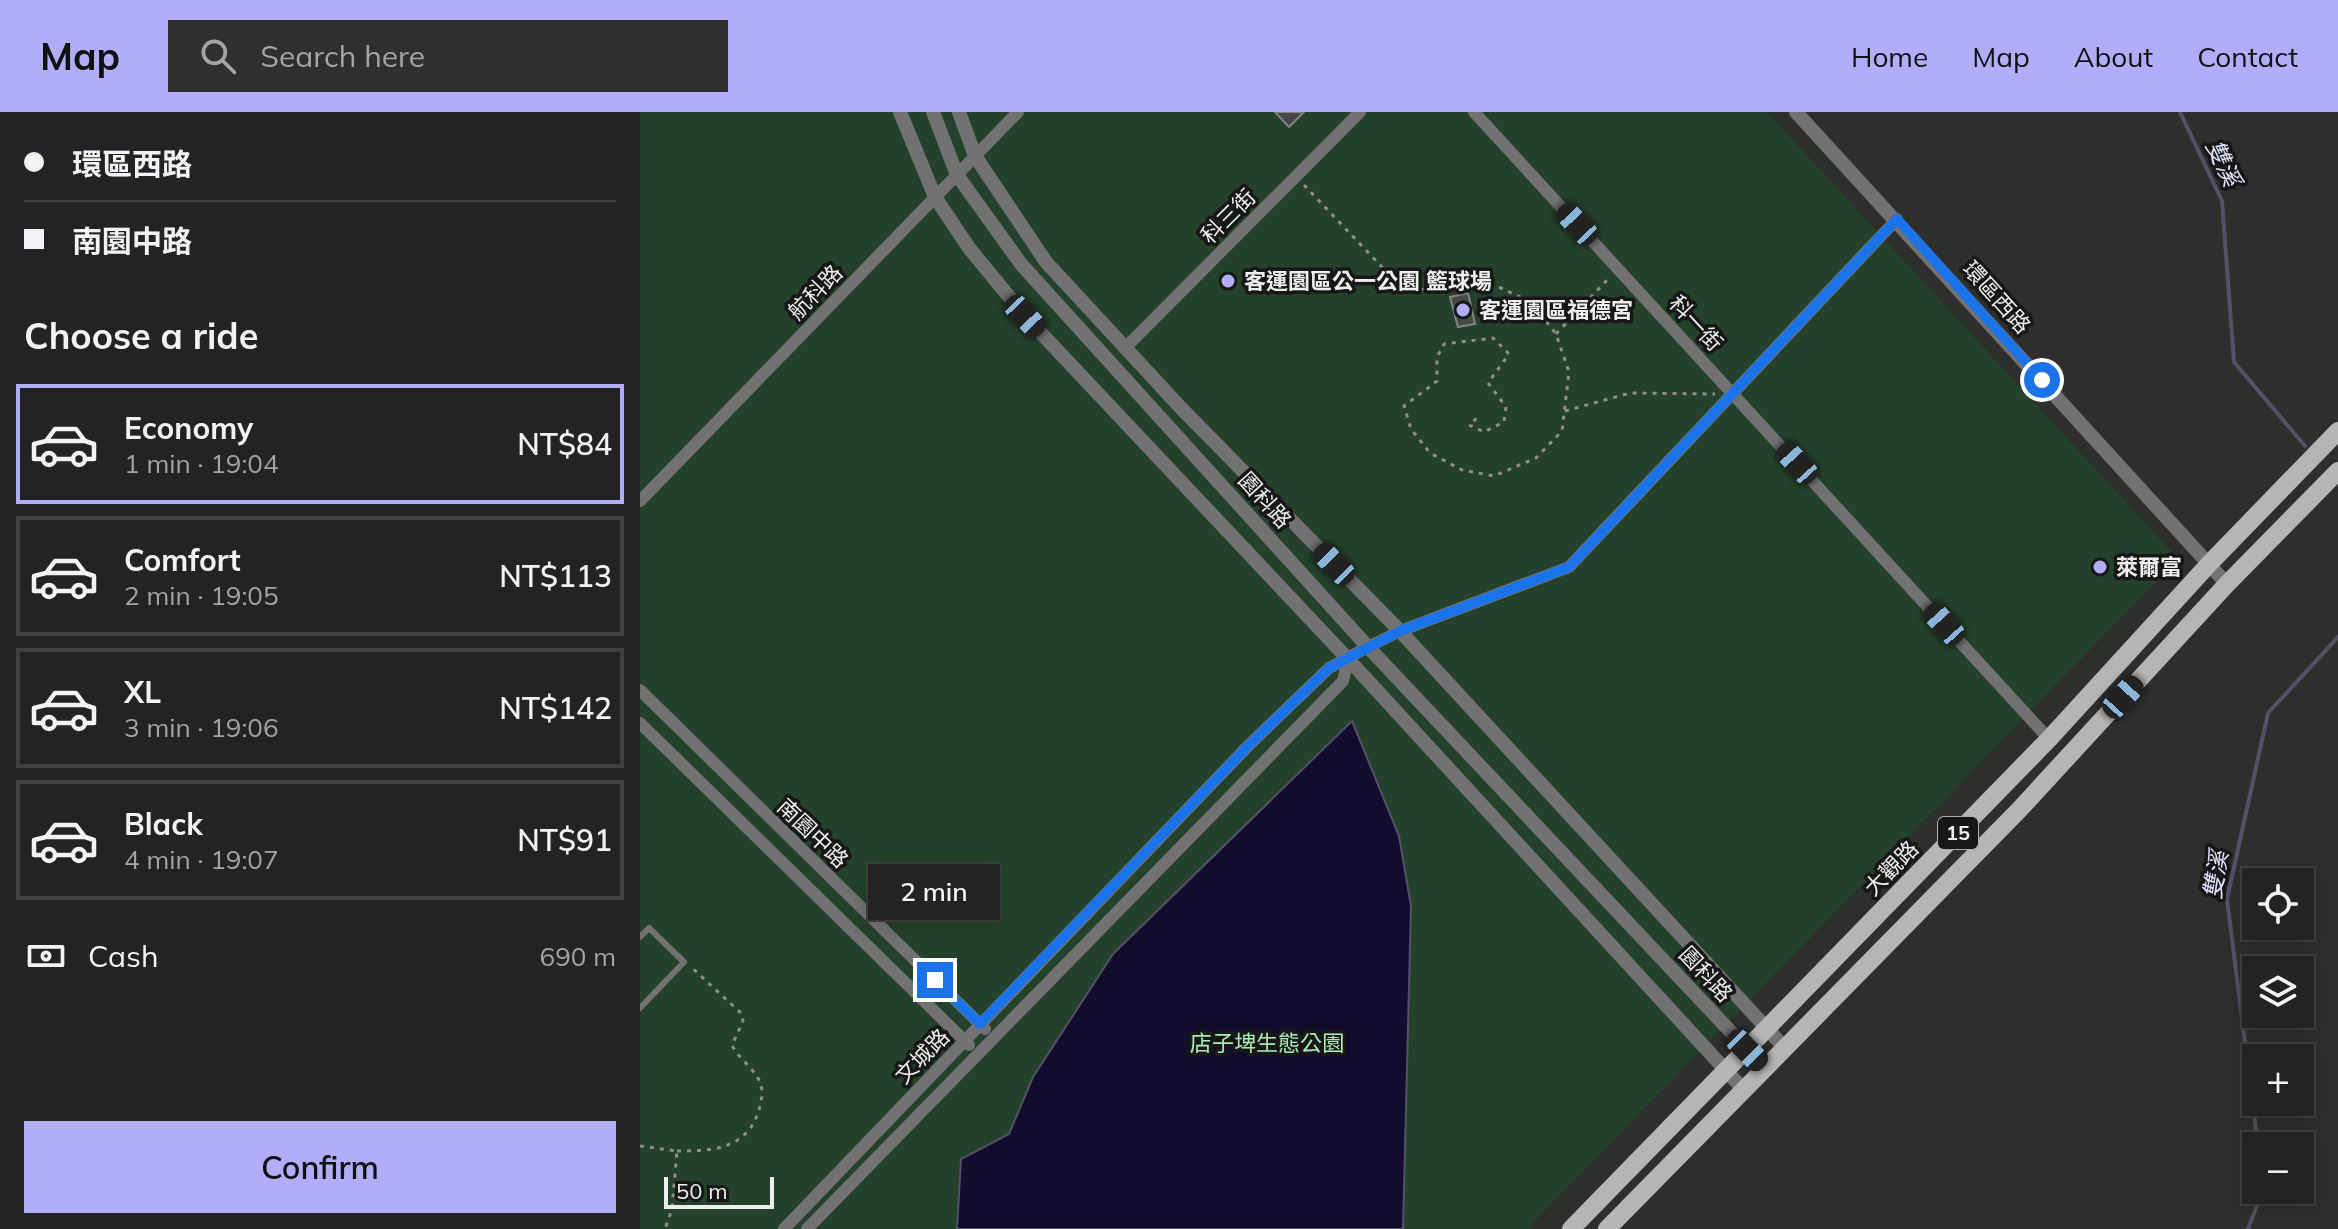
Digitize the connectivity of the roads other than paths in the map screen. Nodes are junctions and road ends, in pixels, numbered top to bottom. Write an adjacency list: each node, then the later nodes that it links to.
1 (900, 112): 10 (street)
2 (933, 112): 9 (street, 園科路)
3 (959, 112): 8 (street)
4 (1018, 112): 8 (street, 航科路)
5 (1360, 112): 12 (street, 科三街)
6 (1474, 112): 13 (street, 科一街)
7 (1796, 112): 11 (street, 環區西路)
8 (975, 156): 9 (street, 航科路); 12 (street)
9 (957, 175): 10 (street, 航科路); 20 (street, 園科路)
10 (935, 197): 16 (street, 航科路); 21 (street)
11 (1897, 219): 13 (street); 17 (street, 環區西路)
12 (1125, 348): 19 (street)
13 (1735, 394): 19 (street); 24 (street, 科一街)
14 (2338, 431): 17 (main road, 大觀路 / 15)
15 (2338, 471): 18 (main road, 15)
16 (640, 501)
17 (2209, 564): 18 (street, 環區西路); 24 (main road, 大觀路 / 15)
18 (2227, 584): 31 (main road, 15)
19 (1400, 631): 20 (street); 28 (street)
20 (1368, 647): 21 (street); 32 (street, 園科路)
21 (1348, 659): 27 (street, 文城路); 29 (street, 文城路); 35 (street)
22 (640, 690): 27 (street, 南園中路)
23 (640, 723): 30 (street, 南園中路)
24 (2049, 739): 28 (main road, 大觀路 / 15)
25 (640, 937): 26 (lane)
26 (640, 1008)
27 (980, 1024): 29 (street, 南園中路); 30 (street, 文城路)
28 (1768, 1029): 31 (street); 32 (main road, 大觀路 / 15)
29 (993, 1037): 33 (street, 文城路)
30 (965, 1040): 33 (street, 南園中路); 37 (street, 文城路)
31 (1784, 1047): 34 (main road, 15)
32 (1747, 1050): 34 (street, 園科路); 35 (main road, 大觀路 / 15)
33 (976, 1052): 38 (street, 文城路)
34 (1764, 1067): 36 (main road, 15)
35 (1726, 1071): 36 (street); 39 (main road, 大觀路 / 15)
36 (1743, 1089): 40 (main road, 15)
37 (784, 1229)
38 (807, 1229)
39 (1571, 1229)
40 (1607, 1229)

